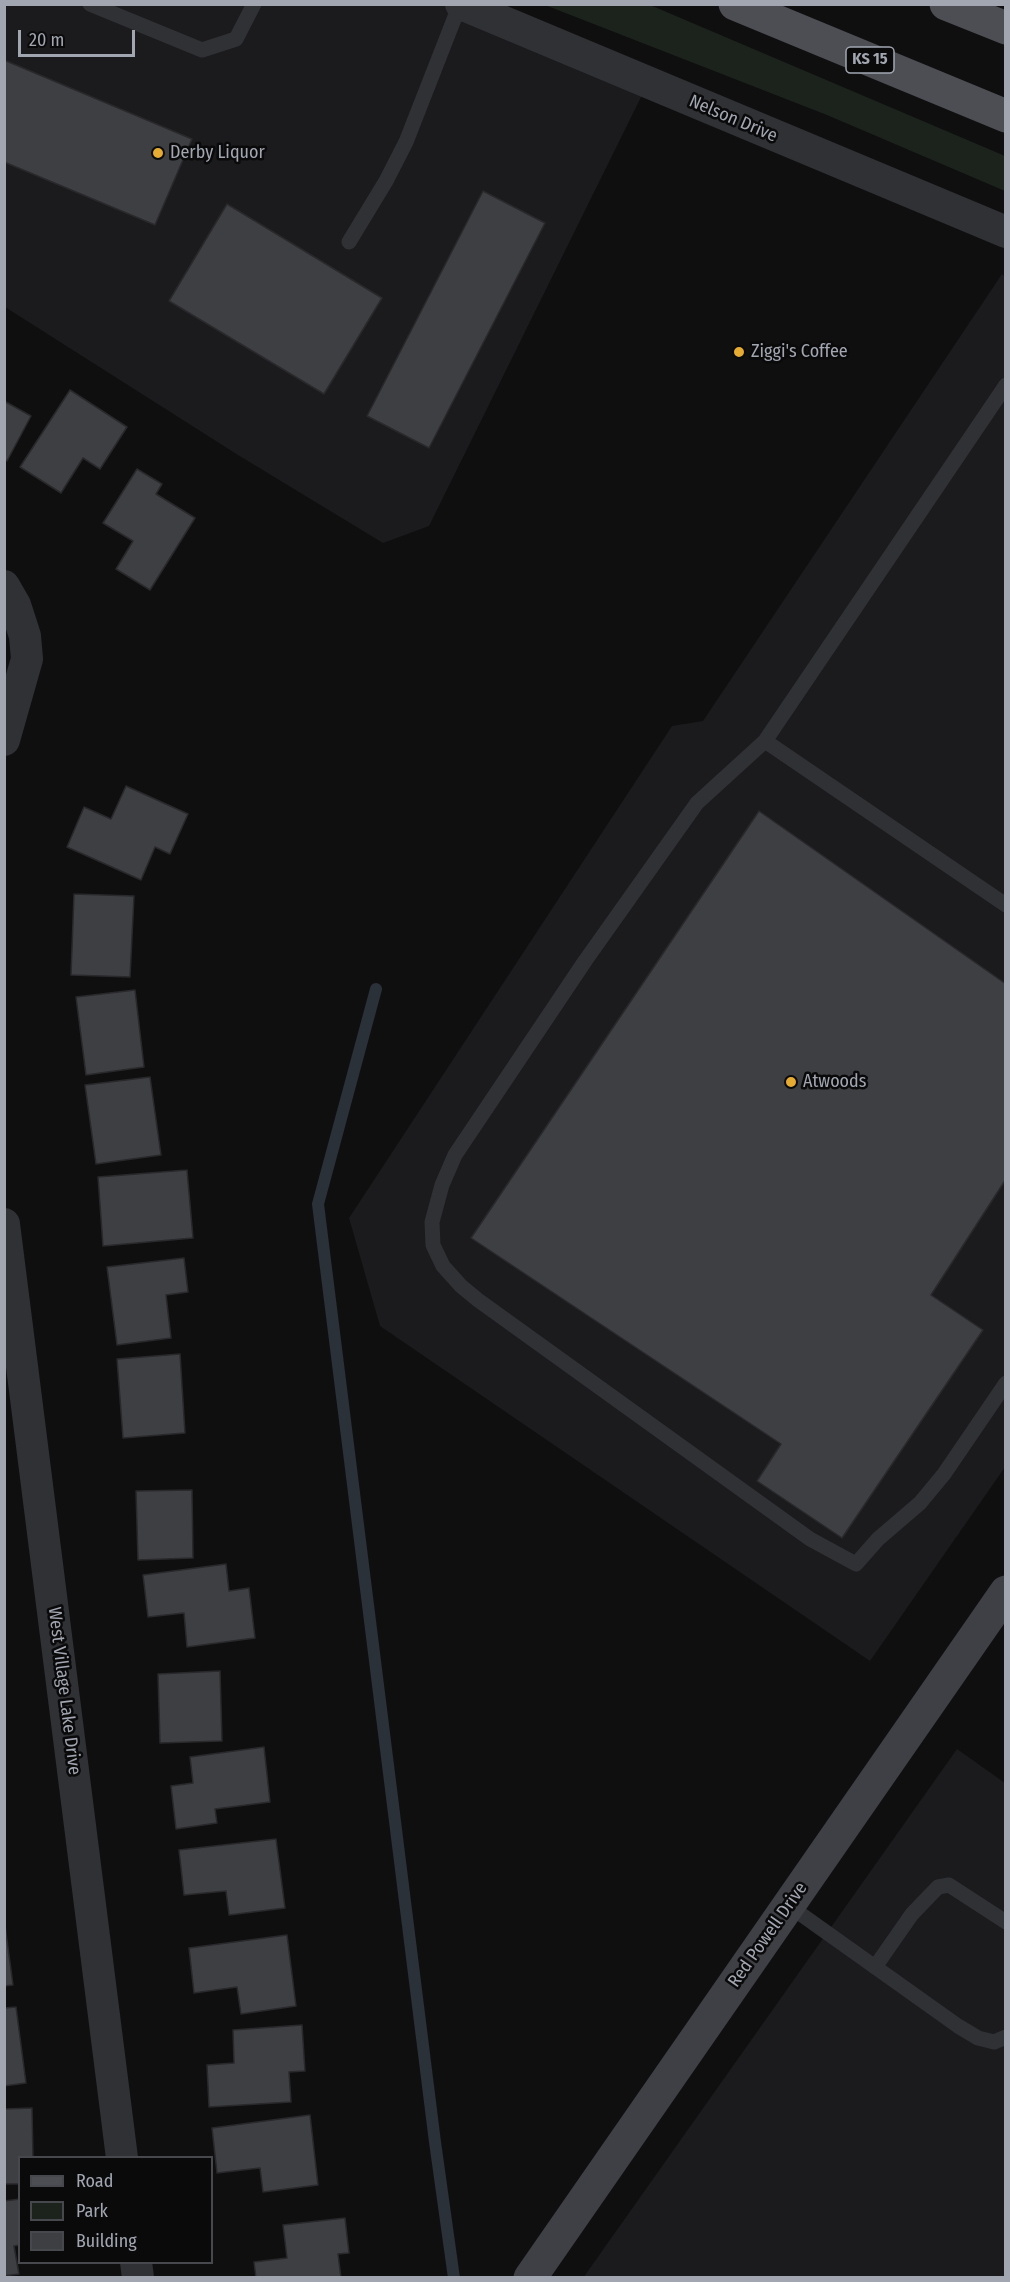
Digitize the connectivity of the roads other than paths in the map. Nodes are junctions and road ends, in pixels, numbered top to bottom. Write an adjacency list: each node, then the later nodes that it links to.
1 (90, 4): 2 (lane)
2 (254, 4)
3 (461, 4): 8 (street, Nelson Drive); 9 (lane)
4 (735, 4): 7 (main road, KS 15)
5 (946, 4): 6 (main road)
6 (1005, 28)
7 (1005, 116)
8 (1005, 232)
9 (349, 242)
10 (1005, 385): 13 (lane)
11 (4, 586): 12 (street)
12 (4, 740)
13 (765, 741): 14 (lane); 16 (lane)
14 (1005, 905)
15 (4, 1224): 22 (street, West Village Lake Drive)
16 (1005, 1383)
17 (1005, 1592): 18 (street, Red Powell Drive)
18 (788, 1905): 20 (lane); 23 (street, Red Powell Drive)
19 (1005, 1922): 20 (lane)
20 (875, 1967): 21 (lane)
21 (1005, 2037)
22 (122, 2156)
23 (530, 2277)

